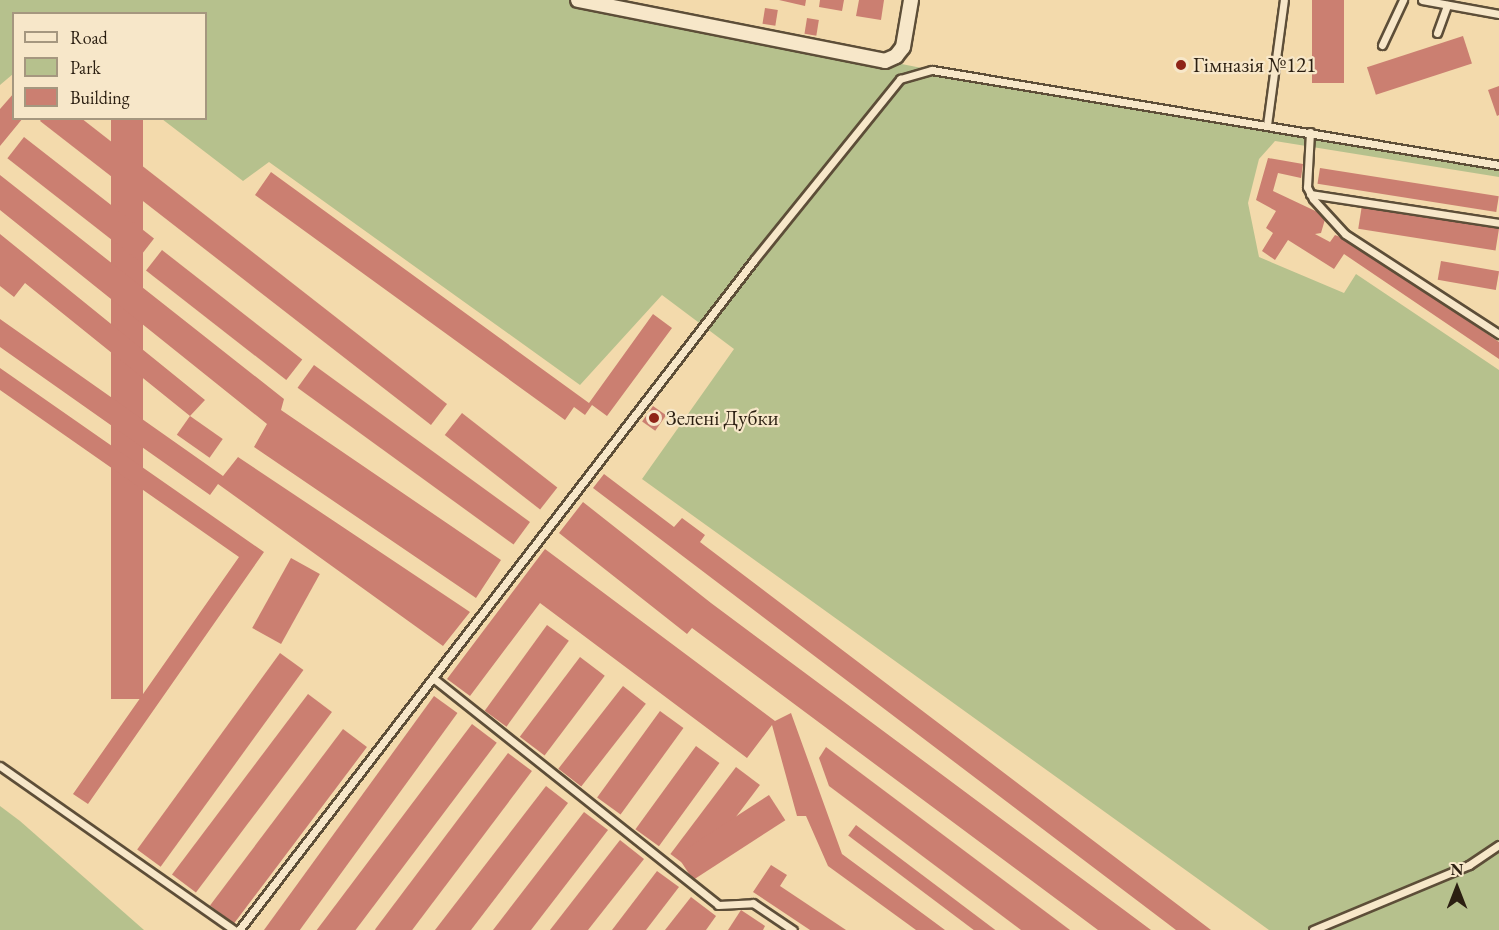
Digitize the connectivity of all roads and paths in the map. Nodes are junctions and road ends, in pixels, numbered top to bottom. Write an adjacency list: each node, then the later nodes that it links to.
1 (578, 0): 2 (street)
2 (911, 0)
3 (1284, 0): 10 (lane)
4 (1403, 0): 9 (lane)
5 (1422, 0): 6 (lane)
6 (1447, 5): 7 (lane); 8 (lane)
7 (1499, 14)
8 (1437, 33)
9 (1382, 45)
10 (1267, 125): 11 (lane); 16 (lane)
11 (1310, 132): 12 (lane); 13 (lane)
12 (1499, 165)
13 (1310, 194): 14 (lane); 15 (lane)
14 (1499, 223)
15 (1499, 334)
16 (433, 678): 20 (lane); 21 (lane)
17 (0, 766): 19 (lane)
18 (1499, 845): 22 (lane)
19 (234, 930)
20 (239, 930)
21 (793, 930)
22 (1313, 930)

